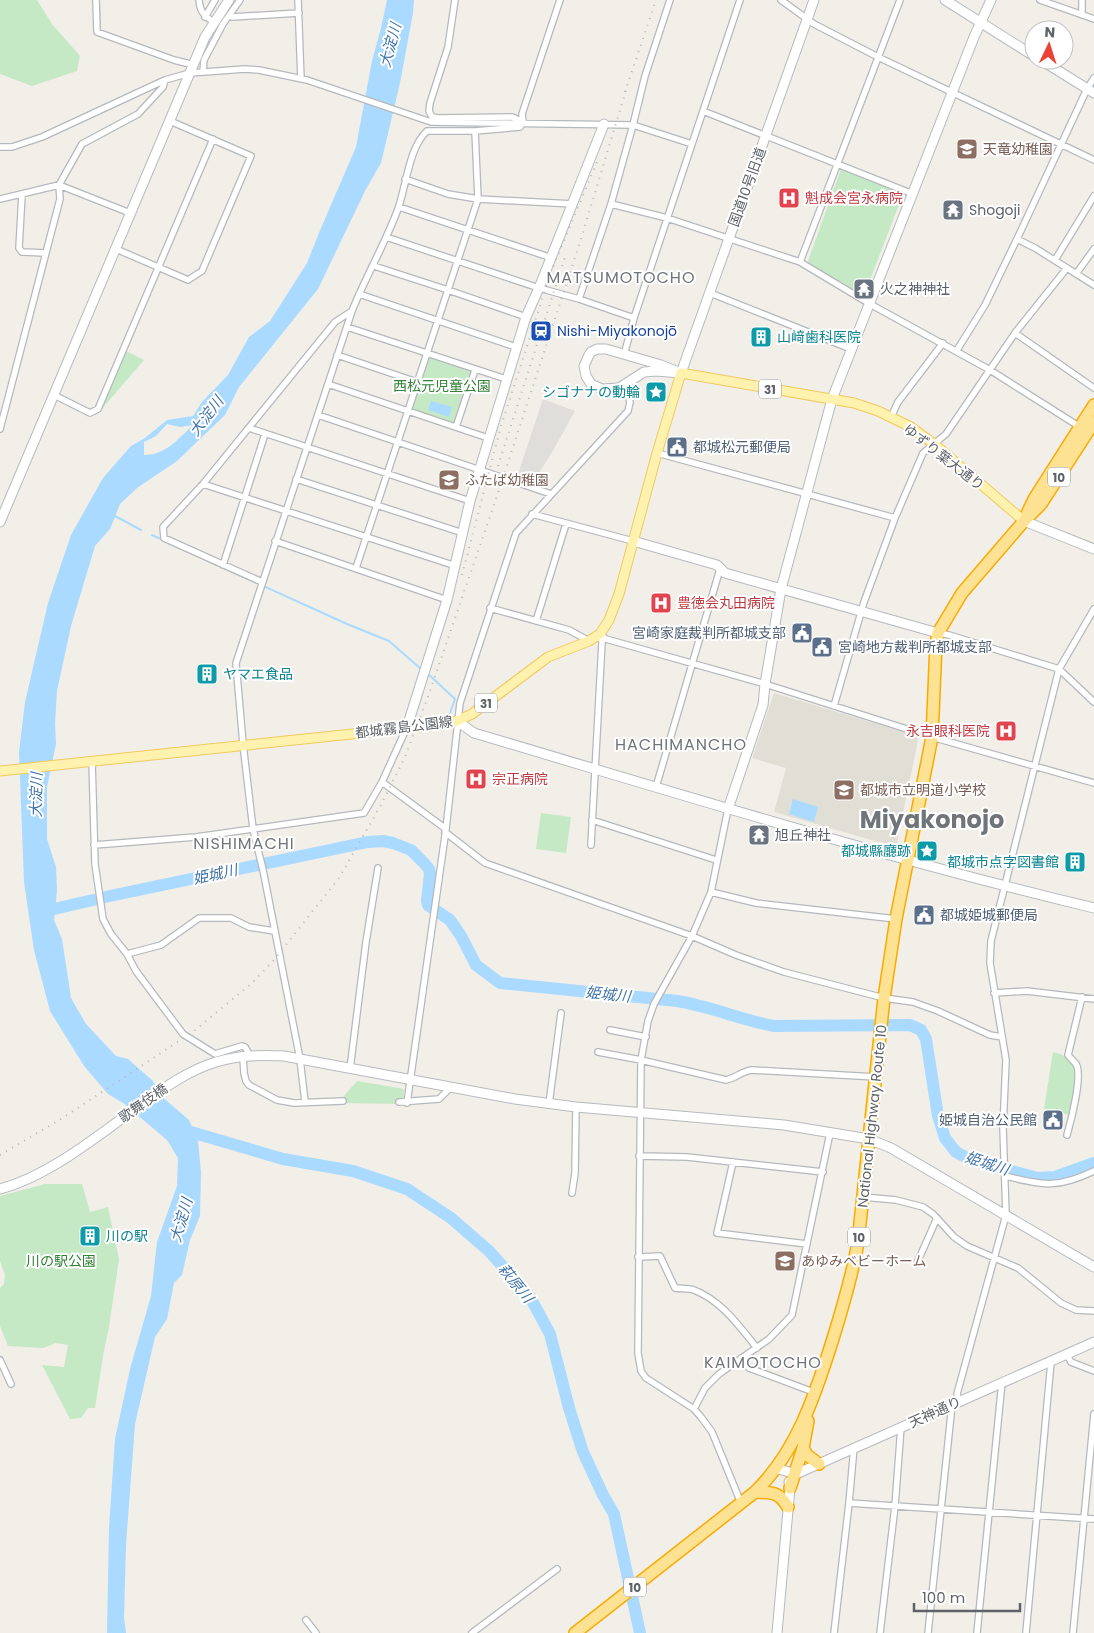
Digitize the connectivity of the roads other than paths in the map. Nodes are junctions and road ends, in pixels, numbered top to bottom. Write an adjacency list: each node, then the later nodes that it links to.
1 (96, 0): 28 (street)
2 (199, 0): 21 (street)
3 (215, 0): 21 (street)
4 (228, 0): 24 (street)
5 (240, 0): 20 (street)
6 (298, 0): 18 (street)
7 (455, 0): 38 (street)
8 (560, 0): 38 (street)
9 (670, 0): 40 (street)
10 (740, 0): 36 (street)
11 (781, 0): 23 (street)
12 (814, 0): 23 (street, 国道10号旧道)
13 (900, 0): 27 (street)
14 (945, 0): 25 (street)
15 (991, 0): 25 (street)
16 (1040, 0): 19 (street)
17 (1082, 0): 19 (street)
18 (299, 14): 20 (street); 32 (street)
19 (1082, 15): 22 (street)
20 (229, 16): 30 (street)
21 (205, 17): 24 (street)
22 (1094, 19)
23 (807, 20): 27 (street); 42 (street, 国道10号旧道)
24 (214, 22): 28 (street)
25 (980, 22): 26 (street); 35 (street)
26 (1024, 50)
27 (878, 57): 35 (street); 48 (street)
28 (192, 69): 30 (street); 33 (street); 37 (street)
29 (1057, 70): 34 (street)
30 (203, 72): 32 (street)
31 (1094, 78): 34 (street)
32 (301, 79): 38 (street)
33 (165, 80): 46 (street); 50 (street)
34 (1091, 91): 45 (street)
35 (953, 92): 45 (street); 52 (street)
36 (703, 112): 42 (street); 44 (street)
37 (170, 121): 43 (street); 59 (street)
38 (523, 122): 39 (street); 41 (street)
39 (604, 124): 40 (street); 56 (street)
40 (633, 125): 44 (street); 57 (street)
41 (476, 130): 49 (street); 55 (street)
42 (766, 136): 48 (street); 63 (street, 国道10号旧道)
43 (213, 139): 73 (street); 73 (street)
44 (692, 144): 60 (street)
45 (1061, 144): 47 (street); 64 (street)
46 (0, 147)
47 (1094, 160)
48 (836, 164): 52 (street); 71 (street)
49 (405, 179): 55 (street); 58 (street)
50 (59, 185): 51 (street); 59 (street); 67 (street)
51 (22, 194): 54 (street); 67 (street)
52 (913, 194): 82 (street)
53 (1094, 196): 70 (street)
54 (0, 198)
55 (478, 199): 56 (street); 61 (street)
56 (573, 204): 68 (street)
57 (612, 204): 60 (street); 81 (street)
58 (399, 207): 61 (street); 62 (street)
59 (130, 213): 65 (street)
60 (667, 218): 63 (street); 85 (street)
61 (468, 230): 68 (street); 69 (street)
62 (386, 237): 69 (street); 72 (street)
63 (728, 239): 71 (street); 79 (street, 国道10号旧道)
64 (1017, 239): 70 (street); 92 (street)
65 (116, 249): 73 (street); 104 (street)
66 (1094, 249): 75 (street)
67 (46, 253): 113 (street)
68 (552, 258): 77 (street)
69 (457, 260): 77 (street); 78 (street)
70 (1055, 260): 74 (street)
71 (800, 262): 82 (street)
72 (374, 266): 78 (street); 80 (street)
73 (158, 267): 104 (street)
74 (1068, 268): 75 (street); 88 (street)
75 (1076, 274): 76 (street)
76 (1094, 285)
77 (539, 288): 81 (street); 84 (street)
78 (448, 290): 84 (street); 86 (street)
79 (710, 293): 91 (street); 98 (street, 国道10号旧道)
80 (359, 294): 83 (street); 86 (street)
81 (579, 299): 85 (street)
82 (870, 304): 89 (street); 91 (street)
83 (352, 311): 87 (street); 111 (street)
84 (526, 317): 90 (street)
85 (634, 318): 95 (street)
86 (438, 321): 90 (street); 93 (street)
87 (347, 327): 93 (street); 94 (street)
88 (1015, 333): 97 (street); 103 (street)
89 (943, 343): 92 (street); 109 (street)
90 (516, 348): 99 (street)
91 (852, 349): 105 (street)
92 (957, 350): 97 (street)
93 (427, 353): 96 (street); 100 (street)
94 (337, 355): 100 (street); 101 (street)
95 (624, 355): 98 (street); 102 (street)
96 (474, 370): 99 (street); 110 (street)
97 (990, 370): 112 (street); 117 (street)
98 (681, 373): 102 (street); 105 (main road, ゆずり葉大通り / 31); 119 (main road, 都城霧島公園線 / 31)
99 (506, 379): 115 (street)
100 (417, 382): 107 (street)
101 (328, 384): 107 (street); 108 (street)
102 (625, 385): 124 (street)
103 (1094, 388)
104 (54, 395): 131 (street)
105 (832, 399): 109 (main road, ゆずり葉大通り / 31); 125 (street)
106 (1094, 405): 112 (highway, National Highway Route 10 / 10)
107 (408, 411): 110 (street); 116 (street)
108 (318, 415): 116 (street); 118 (street)
109 (891, 417): 117 (main road, ゆずり葉大通り / 31)
110 (456, 426): 115 (street)
111 (249, 428): 114 (street); 123 (street)
112 (1089, 428): 133 (highway, National Highway Route 10 / 10)
113 (0, 429)
114 (265, 434): 118 (street); 126 (street)
115 (488, 438): 120 (street)
116 (397, 443): 120 (street); 121 (street)
117 (934, 444): 132 (street); 133 (main road, ゆずり葉大通り / 31)
118 (307, 448): 121 (street); 122 (street)
119 (657, 453): 125 (street); 138 (main road, 都城霧島公園線 / 31)
120 (479, 469): 124 (street); 127 (street)
121 (387, 474): 127 (street); 128 (street)
122 (296, 479): 128 (street); 129 (street)
123 (203, 484): 126 (street); 140 (street)
124 (551, 494): 130 (street)
125 (806, 494): 132 (street); 145 (street)
126 (245, 497): 129 (street); 140 (street)
127 (470, 501): 135 (street)
128 (377, 505): 135 (street); 136 (street)
129 (285, 511): 136 (street); 137 (street)
130 (532, 514): 134 (street); 147 (street)
131 (1, 518)
132 (895, 518): 149 (street)
133 (1024, 521): 139 (street); 151 (highway, National Highway Route 10 / 10)
134 (566, 524): 138 (street); 150 (street)
135 (463, 533): 141 (street)
136 (367, 536): 141 (street); 142 (street)
137 (275, 541): 142 (street); 144 (street)
138 (633, 541): 143 (street); 152 (main road, 都城霧島公園線 / 31)
139 (1094, 549)
140 (223, 565): 144 (street)
141 (456, 566): 146 (street)
142 (356, 568): 146 (street)
143 (720, 569): 145 (street); 154 (street)
144 (261, 584): 162 (street)
145 (781, 589): 149 (street); 156 (street)
146 (447, 600): 160 (street)
147 (490, 608): 150 (street); 159 (street)
148 (1094, 609): 155 (street)
149 (861, 611): 151 (street); 158 (street)
150 (536, 621): 153 (street)
151 (938, 633): 155 (street); 161 (highway, National Highway Route 10 / 10)
152 (600, 634): 153 (main road, 都城霧島公園線 / 31); 154 (street); 165 (street)
153 (589, 641): 159 (main road, 都城霧島公園線 / 31)
154 (691, 664): 156 (street); 169 (street)
155 (1059, 669): 157 (street); 164 (street)
156 (765, 684): 158 (street); 170 (street)
157 (1094, 702)
158 (834, 706): 161 (street)
159 (457, 721): 160 (main road, 都城霧島公園線 / 31); 165 (street); 173 (street)
160 (407, 727): 162 (main road, 都城霧島公園線 / 31); 167 (street)
161 (932, 737): 164 (street); 177 (highway, National Highway Route 10 / 10)
162 (243, 744): 163 (main road, 都城霧島公園線 / 31); 172 (street)
163 (89, 761): 166 (main road, 都城霧島公園線 / 31); 174 (street)
164 (1034, 766): 168 (street); 179 (street)
165 (594, 769): 169 (street); 171 (street)
166 (0, 771)
167 (382, 782): 172 (street); 173 (street)
168 (1094, 783)
169 (656, 787): 170 (street)
170 (728, 809): 176 (street); 177 (street)
171 (592, 820): 175 (street); 176 (street)
172 (253, 829): 174 (street); 183 (street)
173 (445, 830): 184 (street); 200 (street)
174 (94, 845): 185 (street)
175 (591, 845)
176 (716, 860): 180 (street)
177 (908, 861): 179 (street); 182 (highway, National Highway Route 10 / 10)
178 (378, 868): 198 (street)
179 (1005, 887): 181 (street); 186 (street)
180 (711, 892): 182 (street); 184 (street)
181 (1094, 908)
182 (896, 919): 188 (highway, National Highway Route 10 / 10)
183 (274, 931): 185 (street); 196 (street)
184 (692, 936): 188 (street); 192 (street)
185 (127, 954): 195 (street)
186 (994, 993): 187 (street); 193 (street)
187 (1082, 997): 189 (street); 210 (street)
188 (884, 998): 193 (street); 199 (highway, National Highway Route 10 / 10)
189 (1094, 999)
190 (561, 1013): 206 (street)
191 (610, 1030): 192 (street)
192 (646, 1037): 197 (street)
193 (1002, 1037): 216 (street)
194 (598, 1052): 197 (street)
195 (246, 1056): 196 (street, 歌舞伎橋); 203 (street); 217 (street, 歌舞伎橋)
196 (300, 1059): 198 (street, 歌舞伎橋); 203 (street)
197 (641, 1060): 199 (street); 208 (street)
198 (350, 1070): 200 (street, 歌舞伎橋)
199 (876, 1077): 211 (highway, National Highway Route 10 / 10)
200 (410, 1079): 201 (street, 歌舞伎橋); 205 (street)
201 (450, 1088): 205 (street); 206 (street, 歌舞伎橋)
202 (343, 1101): 203 (street)
203 (305, 1102)
204 (399, 1102): 205 (street)
205 (407, 1103)
206 (549, 1104): 207 (street, 歌舞伎橋)
207 (576, 1107): 208 (street, 歌舞伎橋); 218 (street)
208 (640, 1113): 209 (street, 歌舞伎橋); 212 (street)
209 (830, 1133): 211 (street, 歌舞伎橋); 215 (street)
210 (1067, 1135)
211 (869, 1139): 219 (highway, National Highway Route 10 / 10); 220 (street, 歌舞伎橋)
212 (639, 1156): 213 (street); 223 (street)
213 (733, 1162): 215 (street); 222 (street)
214 (1094, 1171): 216 (street)
215 (823, 1172): 222 (street)
216 (1005, 1175): 220 (street)
217 (0, 1189)
218 (572, 1192)
219 (863, 1197): 221 (street); 237 (highway, National Highway Route 10 / 10)
220 (1006, 1215): 224 (street); 226 (street, 歌舞伎橋)
221 (937, 1218): 224 (street); 225 (street)
222 (808, 1244): 229 (street)
223 (638, 1257): 229 (street); 239 (street)
224 (994, 1257): 227 (street); 238 (street)
225 (917, 1263)
226 (1094, 1268)
227 (1094, 1311)
228 (1094, 1342): 230 (street, 天神通り)
229 (758, 1348): 231 (street)
230 (1067, 1355): 233 (street, 天神通り); 234 (street)
231 (741, 1358): 237 (street); 239 (street)
232 (0, 1360): 236 (street)
233 (1051, 1362): 235 (street, 天神通り); 256 (street)
234 (1094, 1371)
235 (1002, 1382): 238 (street, 天神通り); 255 (street)
236 (11, 1384)
237 (816, 1393): 240 (highway, National Highway Route 10 / 10)
238 (955, 1403): 242 (street, 天神通り); 254 (street)
239 (694, 1409): 250 (street)
240 (809, 1412): 244 (highway); 246 (highway, National Highway Route 10 / 10)
241 (1094, 1414): 257 (street)
242 (901, 1427): 243 (street, 天神通り); 252 (street)
243 (854, 1447): 245 (street, 天神通り); 251 (street)
244 (803, 1448): 245 (highway); 247 (highway)
245 (818, 1464): 247 (street, 天神通り)
246 (776, 1468): 247 (street); 248 (street); 249 (highway, National Highway Route 10 / 10)
247 (796, 1474): 248 (highway)
248 (790, 1488): 253 (street)
249 (755, 1492): 250 (highway, National Highway Route 10 / 10); 253 (highway)
250 (741, 1503): 263 (highway, National Highway Route 10 / 10)
251 (849, 1503): 252 (street); 265 (street)
252 (895, 1506): 254 (street); 266 (street)
253 (788, 1507): 264 (street)
254 (941, 1509): 255 (street); 267 (street)
255 (990, 1512): 256 (street); 268 (street)
256 (1038, 1515): 257 (street); 269 (street)
257 (1084, 1518): 258 (street); 270 (street)
258 (1094, 1519)
259 (557, 1569): 262 (street)
260 (306, 1620): 261 (street)
261 (316, 1633)
262 (472, 1633)
263 (575, 1633)
264 (777, 1633)
265 (834, 1633)
266 (880, 1633)
267 (928, 1633)
268 (976, 1633)
269 (1026, 1633)
270 (1073, 1633)

